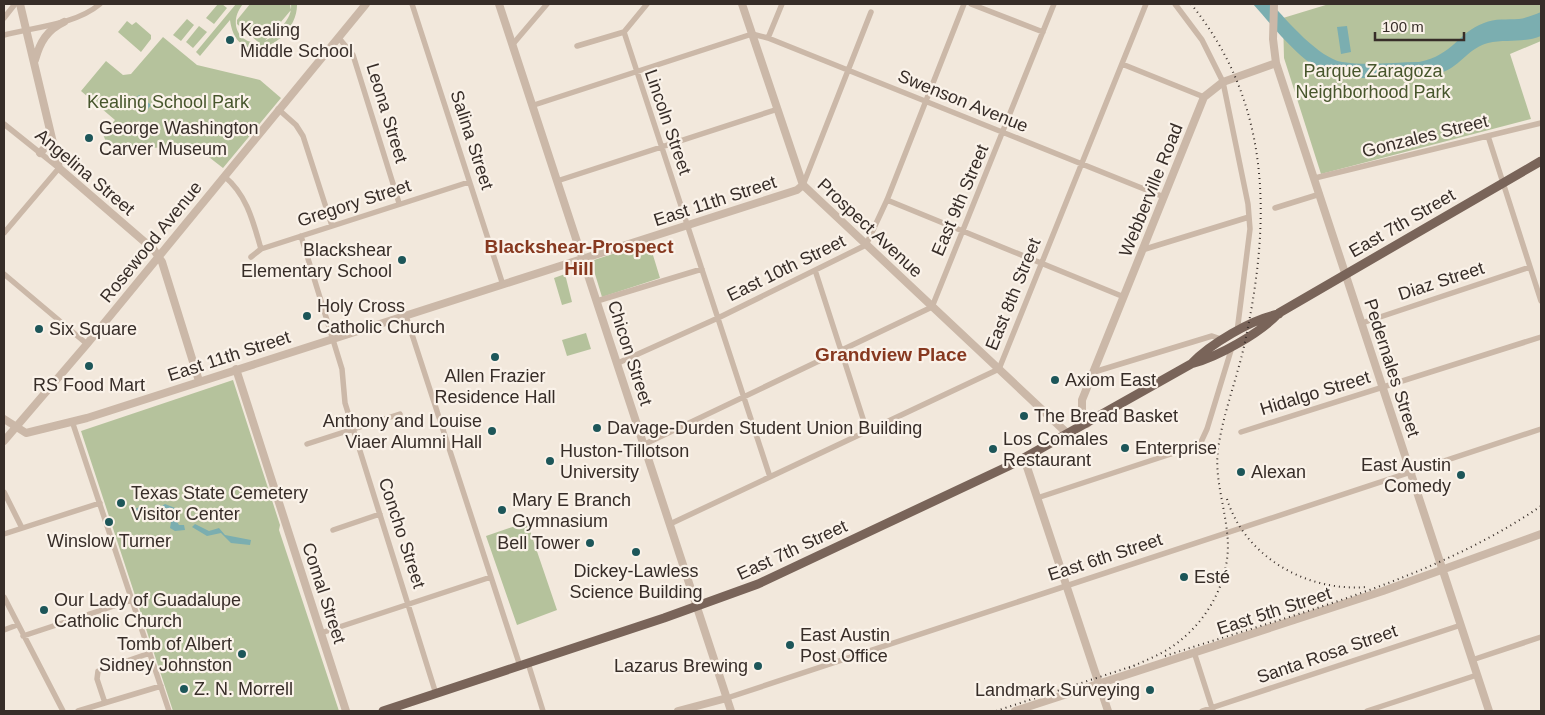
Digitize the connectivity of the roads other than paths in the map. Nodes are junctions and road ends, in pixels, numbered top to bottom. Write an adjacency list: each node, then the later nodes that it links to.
1 (15, 4): 18 (street)
2 (20, 4): 20 (street)
3 (100, 4): 19 (street)
4 (366, 4): 25 (street, Rosewood Avenue)
5 (412, 4): 53 (street, Salina Street)
6 (499, 4): 27 (street, Chicon Street)
7 (547, 4): 27 (street)
8 (647, 4): 21 (street)
9 (742, 4): 23 (street, Prospect Avenue)
10 (782, 4): 26 (street)
11 (964, 4): 36 (street, East 10th Street)
12 (971, 4): 22 (street)
13 (1054, 4): 22 (street, East 9th Street)
14 (1146, 4): 31 (street, East 8th Street)
15 (1175, 4): 34 (street)
16 (1274, 4): 30 (street)
17 (871, 12): 33 (street, East 11th Street)
18 (4, 18)
19 (64, 22): 20 (street); 29 (street)
20 (27, 29): 24 (street); 29 (street)
21 (624, 32): 28 (street); 32 (street, Lincoln Street)
22 (1043, 32): 42 (street, East 9th Street)
23 (752, 34): 26 (street, Swenson Avenue); 32 (street); 39 (street, Prospect Avenue)
24 (4, 35)
25 (338, 37): 38 (street, Rosewood Avenue); 59 (street, Leona Street)
26 (768, 38): 33 (street, Swenson Avenue)
27 (513, 44): 37 (street, Chicon Street)
28 (577, 46)
29 (35, 62): 44 (street)
30 (1276, 63): 34 (street, Webberville Road); 51 (street, Pedernales Street)
31 (1122, 64): 35 (street); 48 (street, East 8th Street)
32 (635, 70): 37 (street); 45 (street, Lincoln Street)
33 (848, 70): 36 (street, Swenson Avenue); 55 (street, East 11th Street)
34 (1223, 82): 35 (street, Webberville Road); 61 (street)
35 (1204, 97): 57 (street, Webberville Road)
36 (926, 101): 42 (street, Swenson Avenue); 58 (street, East 10th Street)
37 (534, 105): 52 (street, Chicon Street)
38 (278, 109): 50 (street, Rosewood Avenue); 63 (street)
39 (778, 109): 45 (street); 55 (street, Prospect Avenue)
40 (1541, 122): 43 (street, Gonzales Street)
41 (4, 124): 46 (street, Angelina Street)
42 (1004, 134): 48 (street, Swenson Avenue); 64 (street, East 9th Street)
43 (1488, 136): 51 (street, Gonzales Street); 54 (street)
44 (52, 140): 46 (street); 49 (street)
45 (662, 147): 52 (street); 62 (street, Lincoln Street)
46 (40, 154): 49 (street, Angelina Street)
47 (1541, 161): 54 (main road, East 7th Street)
48 (1081, 163): 57 (street, Swenson Avenue); 73 (street, East 8th Street)
49 (59, 168): 65 (street); 70 (street, Angelina Street)
50 (224, 176): 68 (street); 70 (street, Rosewood Avenue)
51 (1315, 178): 56 (street, Pedernales Street)
52 (557, 181): 72 (street, Chicon Street)
53 (469, 182): 59 (street, Gregory Street); 79 (street, Salina Street)
54 (1503, 183): 74 (street); 78 (main road, East 7th Street)
55 (803, 185): 62 (street, East 11th Street); 67 (street, Prospect Avenue)
56 (1320, 194): 60 (street); 78 (street, Pedernales Street)
57 (1164, 197): 69 (street, Webberville Road)
58 (887, 200): 64 (street); 67 (street, East 10th Street)
59 (400, 203): 63 (street, Gregory Street)
60 (1275, 208)
61 (1249, 217): 69 (street); 88 (street)
62 (687, 225): 72 (street, East 11th Street); 75 (street, Lincoln Street)
63 (332, 226): 66 (street, Gregory Street)
64 (963, 231): 73 (street); 83 (street, East 9th Street)
65 (4, 233)
66 (300, 236): 68 (street, Gregory Street); 90 (street, Concho Street)
67 (866, 245): 76 (street, East 10th Street); 83 (street, Prospect Avenue)
68 (261, 248): 71 (street, Gregory Street)
69 (1142, 250): 80 (street, Webberville Road)
70 (158, 256): 92 (street, Rosewood Avenue); 98 (street, Angelina Street)
71 (251, 257)
72 (583, 259): 79 (street, East 11th Street); 81 (street, Chicon Street)
73 (1041, 263): 80 (street); 95 (street, East 8th Street)
74 (1530, 268): 82 (street); 87 (street, Diaz Street)
75 (702, 269): 81 (street); 86 (street, Lincoln Street)
76 (815, 270): 86 (street, East 10th Street); 93 (street)
77 (4, 274): 92 (street)
78 (1346, 274): 84 (main road, East 7th Street); 87 (street, Pedernales Street)
79 (503, 285): 85 (street, East 11th Street)
80 (1124, 297): 97 (street, Webberville Road)
81 (597, 301): 94 (street, Chicon Street)
82 (1541, 301)
83 (932, 307): 93 (street); 95 (street, Prospect Avenue)
84 (1279, 314): 88 (main road, East 7th Street); 91 (main road, East 7th Street)
85 (406, 316): 90 (street, East 11th Street); 129 (street)
86 (718, 318): 94 (street, East 10th Street); 100 (street, Lincoln Street)
87 (1362, 323): 99 (street, Pedernales Street)
88 (1237, 332): 91 (main road, East 7th Street)
89 (1541, 337): 99 (street, Hidalgo Street)
90 (333, 339): 96 (street, East 11th Street); 107 (street, Concho Street)
91 (1228, 342): 97 (street); 105 (main road, East 7th Street); 120 (street)
92 (87, 344): 106 (street, Rosewood Avenue)
93 (841, 352): 100 (street); 109 (street)
94 (618, 363): 115 (street, Chicon Street)
95 (999, 369): 104 (street, Prospect Avenue); 109 (street, East 8th Street)
96 (236, 370): 98 (street, East 11th Street); 138 (street, Comal Street)
97 (1094, 372): 105 (street, Webberville Road)
98 (199, 381): 103 (street, East 11th Street)
99 (1382, 388): 110 (street, Hidalgo Street); 117 (street, Pedernales Street)
100 (744, 398): 115 (street); 118 (street, Lincoln Street)
101 (400, 414): 107 (street)
102 (4, 418): 106 (street)
103 (72, 421): 106 (street, East 11th Street); 121 (street)
104 (1056, 424): 111 (street, Prospect Avenue); 113 (street)
105 (1087, 424): 111 (main road, East 7th Street)
106 (16, 429): 112 (street)
107 (353, 429): 114 (street); 122 (street, Concho Street)
108 (1541, 429): 117 (street, East 6th Street)
109 (867, 431): 118 (street, East 8th Street)
110 (1241, 432)
111 (1069, 435): 113 (main road, East 7th Street)
112 (4, 441)
113 (1058, 441): 116 (main road, East 7th Street)
114 (307, 444)
115 (645, 444): 123 (street, Chicon Street)
116 (1024, 458): 120 (street); 134 (main road, East 7th Street)
117 (1410, 472): 128 (street, Pedernales Street); 130 (street, East 6th Street)
118 (770, 477): 123 (street, East 8th Street)
119 (4, 492): 124 (street)
120 (1037, 498): 130 (street)
121 (100, 503): 124 (street); 132 (street)
122 (380, 514): 125 (street); 133 (street, Concho Street)
123 (670, 524): 134 (street, Chicon Street)
124 (22, 528): 126 (street)
125 (333, 530)
126 (4, 534)
127 (1541, 534): 128 (street, East 5th Street)
128 (1443, 570): 136 (street, Pedernales Street); 141 (street, East 5th Street)
129 (491, 577): 133 (street); 144 (street)
130 (1067, 585): 146 (street); 149 (street, East 6th Street)
131 (4, 598): 135 (street)
132 (132, 600): 139 (street); 142 (street)
133 (409, 604): 138 (street); 148 (street, Concho Street)
134 (696, 607): 144 (main road, East 7th Street); 149 (street, Chicon Street)
135 (17, 625): 137 (street); 139 (street)
136 (1461, 625): 143 (street, Pedernales Street); 151 (street, Santa Rosa Street)
137 (4, 630)
138 (321, 633): 155 (street, Comal Street)
139 (23, 636): 152 (street)
140 (1541, 638): 143 (street)
141 (1194, 652): 146 (street, East 5th Street); 151 (street)
142 (150, 653): 147 (street); 150 (street)
143 (1472, 660): 145 (street, Pedernales Street)
144 (524, 665): 148 (main road, East 7th Street); 157 (street)
145 (1477, 675): 163 (street); 164 (street, Pedernales Street)
146 (1098, 684): 160 (street, East 5th Street); 161 (street)
147 (160, 686): 150 (street); 154 (street)
148 (436, 694): 156 (main road, East 7th Street)
149 (727, 698): 158 (street, East 6th Street); 159 (street, Chicon Street)
150 (105, 703): 153 (street)
151 (1213, 710): 162 (street, Santa Rosa Street)
152 (63, 711)
153 (78, 711)
154 (169, 711)
155 (346, 711)
156 (383, 711)
157 (543, 711)
158 (678, 711)
159 (731, 711)
160 (1015, 711)
161 (1108, 711)
162 (1202, 711)
163 (1367, 711)
164 (1489, 711)

